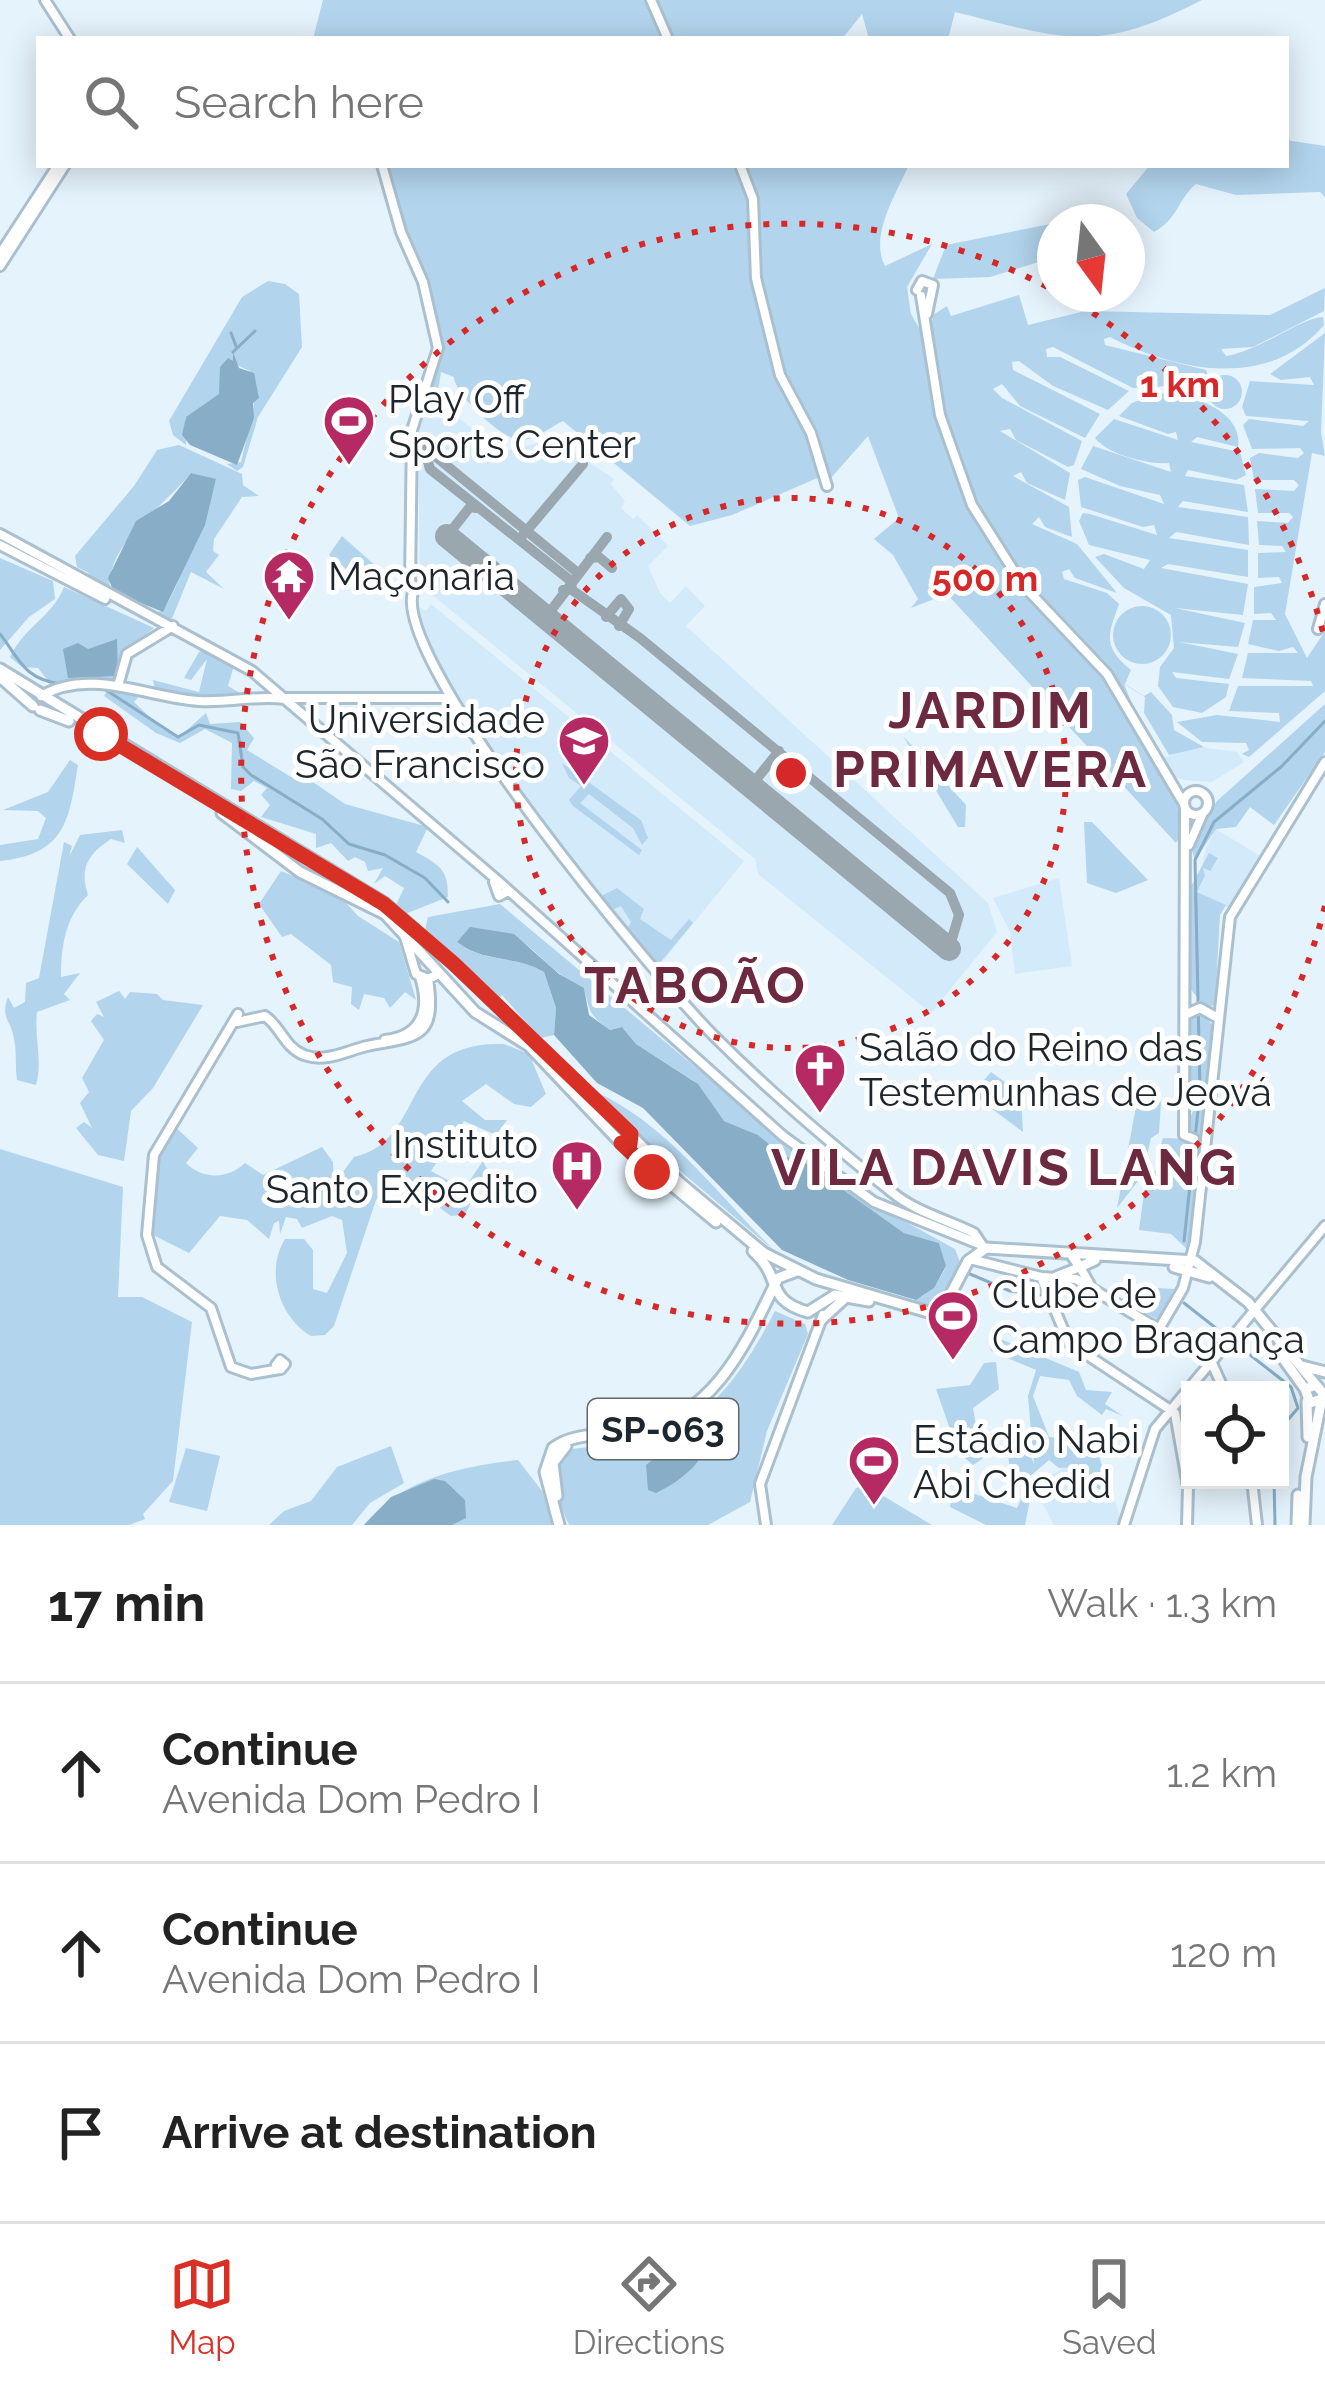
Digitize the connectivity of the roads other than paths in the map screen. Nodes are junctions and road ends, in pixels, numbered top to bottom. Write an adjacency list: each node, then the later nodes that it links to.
1 (45, 0): 3 (street)
2 (651, 0): 4 (street)
3 (68, 36)
4 (667, 36)
5 (60, 168): 9 (street)
6 (60, 168): 10 (street)
7 (383, 168): 23 (street)
8 (741, 168): 12 (street)
9 (0, 254)
10 (0, 266)
11 (924, 327): 11 (street); 27 (street)
12 (827, 486)
13 (0, 534): 16 (street)
14 (0, 544): 16 (street)
15 (1325, 604): 17 (street)
16 (175, 629): 18 (street); 22 (street)
17 (1318, 629)
18 (125, 670): 20 (street); 21 (street)
19 (0, 673): 24 (main road)
20 (117, 686): 21 (street); 24 (street)
21 (133, 686): 22 (street)
22 (274, 694): 25 (street)
23 (448, 694): 25 (street); 47 (street)
24 (42, 700): 31 (main road); 33 (main road)
25 (295, 702): 47 (street)
26 (1325, 762): 39 (street)
27 (1165, 779): 28 (street); 29 (street)
28 (1194, 792): 29 (street); 30 (street)
29 (1184, 806): 30 (street); 32 (street)
30 (1204, 812): 32 (street)
31 (290, 844): 33 (main road); 34 (main road)
32 (1186, 852): 39 (street)
33 (280, 858): 35 (main road)
34 (314, 860): 35 (main road); 38 (main road)
35 (300, 872): 36 (main road)
36 (405, 936): 37 (main road); 37 (street)
37 (429, 977): 40 (main road); 68 (street)
38 (490, 1000): 40 (main road); 42 (main road)
39 (1197, 1005): 41 (street); 43 (street)
40 (475, 1012): 44 (main road)
41 (1206, 1133): 43 (street); 45 (street)
42 (631, 1134): 44 (main road); 51 (main road)
43 (1195, 1139): 45 (street)
44 (621, 1143): 48 (main road)
45 (1204, 1155): 50 (street)
46 (1325, 1226): 62 (street)
47 (973, 1250): 49 (main road); 49 (main road); 52 (street); 58 (main road)
48 (764, 1260): 54 (main road); 60 (main road)
49 (1075, 1260): 50 (main road); 50 (main road); 52 (street); 55 (street)
50 (1191, 1265): 62 (main road); 64 (street)
51 (796, 1271): 53 (main road); 54 (main road)
52 (1046, 1278): 55 (street); 71 (street)
53 (816, 1279): 57 (main road); 58 (main road)
54 (775, 1283): 59 (main road); 60 (main road, SP-063)
55 (1092, 1288): 64 (street)
56 (850, 1297): 57 (main road); 58 (main road); 63 (main road)
57 (824, 1301): 61 (main road); 63 (street)
58 (949, 1303)
59 (786, 1305): 61 (main road); 72 (main road, SP-063)
60 (764, 1310): 72 (main road, SP-063)
61 (804, 1311): 65 (street)
62 (1253, 1312): 66 (street); 67 (main road)
63 (822, 1318): 65 (street)
64 (1159, 1329): 66 (street)
65 (812, 1338): 75 (street)
66 (1211, 1361): 69 (street); 71 (street)
67 (1293, 1364): 70 (main road); 70 (main road)
68 (278, 1366)
69 (1220, 1381)
70 (1317, 1391): 79 (main road); 79 (main road)
71 (1172, 1408): 76 (street); 77 (street)
72 (547, 1469): 74 (main road, SP-063)
73 (1253, 1489): 78 (street)
74 (562, 1525)
75 (766, 1525)
76 (1124, 1525)
77 (1187, 1525)
78 (1257, 1525)
79 (1300, 1525)

